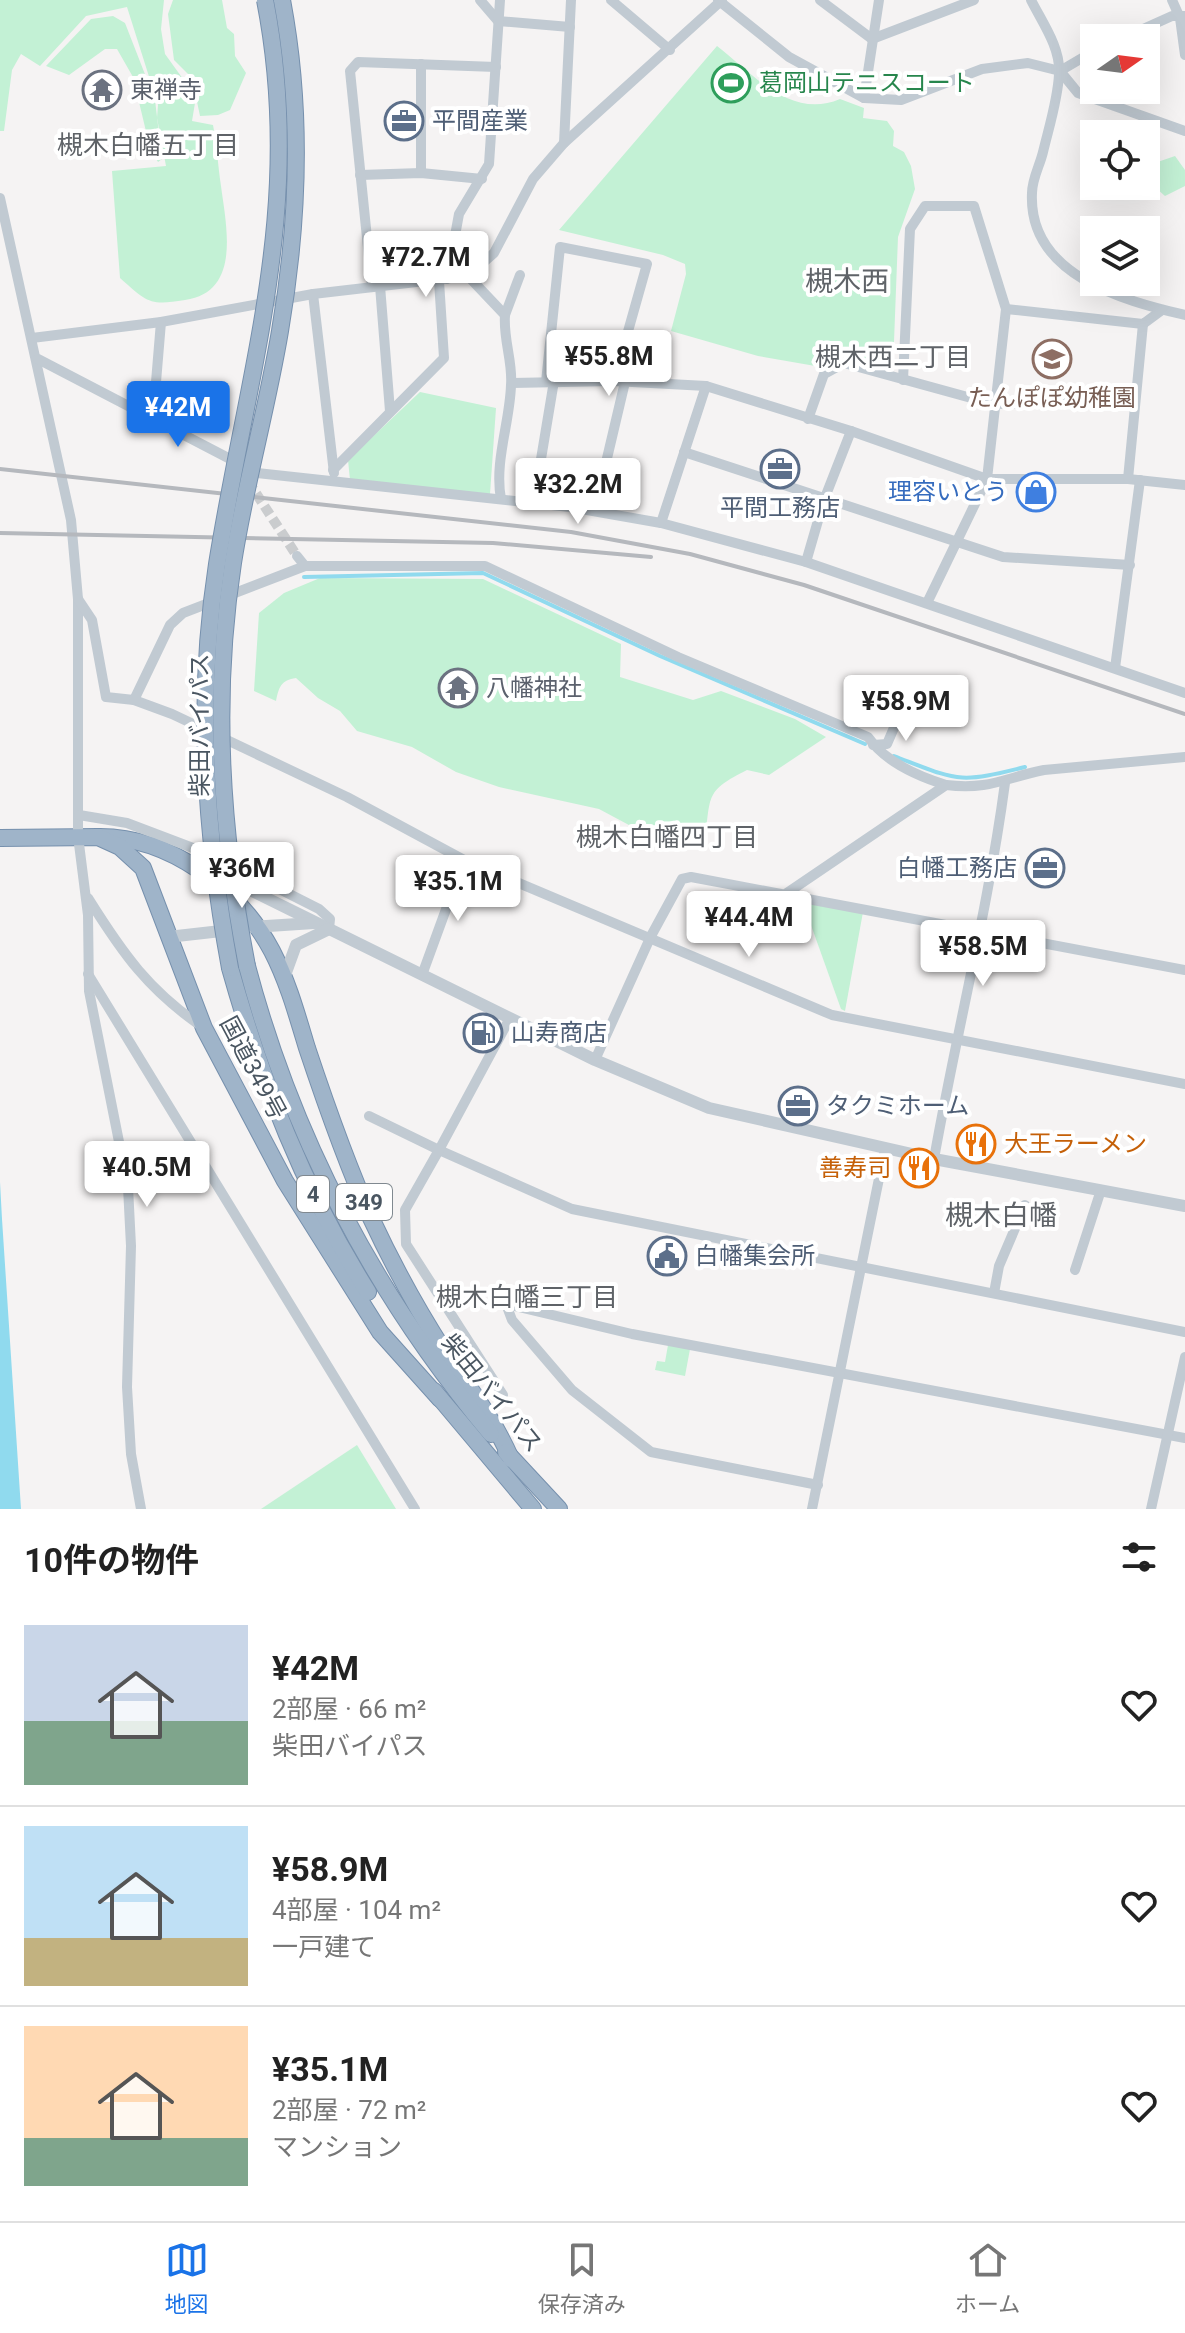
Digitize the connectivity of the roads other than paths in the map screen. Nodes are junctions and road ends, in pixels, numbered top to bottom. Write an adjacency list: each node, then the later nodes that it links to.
1 (265, 0): 96 (highway, 柴田バイパス / 4, bridge)
2 (282, 0): 96 (highway, 柴田バイパス / 4, bridge)
3 (480, 0): 14 (street)
4 (500, 0): 14 (street)
5 (571, 0): 16 (street)
6 (611, 0): 18 (street)
7 (820, 0): 17 (street)
8 (879, 0): 17 (street)
9 (974, 0): 17 (street)
10 (1031, 0): 23 (street)
11 (1172, 0): 13 (street)
12 (720, 1): 18 (street); 24 (street)
13 (1183, 17): 15 (street); 19 (street)
14 (498, 21): 16 (street); 22 (street)
15 (1154, 24)
16 (570, 27): 26 (street)
17 (872, 39): 24 (street)
18 (670, 50): 26 (street)
19 (1185, 55)
20 (1080, 59): 23 (street)
21 (421, 64): 22 (street); 27 (street); 28 (street)
22 (496, 67): 29 (street)
23 (1060, 71): 24 (street); 25 (street); 37 (street)
24 (864, 98)
25 (1185, 131)
26 (564, 143): 32 (street)
27 (421, 173): 28 (street); 29 (street)
28 (360, 175): 34 (street)
29 (482, 179): 33 (street)
30 (0, 198): 42 (street)
31 (520, 275): 38 (street)
32 (468, 276): 33 (street); 38 (street)
33 (443, 280): 34 (street); 51 (street)
34 (376, 286): 35 (street); 51 (street)
35 (313, 294): 40 (street); 57 (street)
36 (1006, 309): 41 (street); 44 (street); 50 (street)
37 (1162, 310): 39 (street); 41 (street)
38 (505, 315): 47 (street)
39 (1185, 315)
40 (161, 322): 42 (street); 52 (street)
41 (1143, 324): 49 (street)
42 (32, 338): 43 (street)
43 (38, 359): 52 (street); 73 (street)
44 (903, 380): 50 (street); 53 (street)
45 (550, 382): 46 (street); 46 (street); 47 (street); 58 (street)
46 (620, 382): 48 (street); 59 (street)
47 (512, 383): 65 (street)
48 (706, 386): 53 (street); 55 (street)
49 (1135, 401): 50 (street); 62 (street)
50 (993, 404): 61 (street)
51 (390, 411): 57 (street)
52 (153, 418): 56 (street)
53 (808, 419): 54 (street)
54 (851, 431): 61 (street); 66 (street)
55 (684, 452): 66 (street); 67 (street)
56 (240, 467): 60 (street); 63 (street)
57 (333, 470): 63 (street)
58 (539, 471)
59 (604, 471)
60 (246, 479)
61 (987, 479): 62 (street); 68 (street)
62 (1134, 479): 64 (street); 71 (street)
63 (336, 483): 65 (street)
64 (1185, 485)
65 (501, 499): 67 (street)
66 (824, 500): 68 (street); 70 (street)
67 (661, 523): 70 (street)
68 (957, 543): 71 (street); 74 (street)
69 (297, 556): 72 (street)
70 (806, 562): 74 (street)
71 (1130, 565): 75 (street)
72 (305, 566): 77 (street); 79 (street)
73 (78, 599): 77 (street); 83 (street)
74 (927, 603): 75 (street)
75 (1115, 668): 76 (street)
76 (1185, 693)
77 (134, 700): 87 (street)
78 (937, 712): 79 (street)
79 (873, 745): 82 (street)
80 (1185, 757): 81 (street)
81 (1008, 777): 82 (street); 93 (street)
82 (946, 785): 90 (street)
83 (79, 815): 84 (street); 91 (street)
84 (78, 836): 85 (highway, 国道349号 / 349); 86 (highway, 国道349号 / 349); 89 (street)
85 (98, 837): 88 (highway, 349); 95 (highway, 国道349号 / 349)
86 (0, 838)
87 (464, 860): 94 (street); 99 (street)
88 (188, 863): 91 (street); 92 (highway, 349)
89 (85, 893): 98 (street); 102 (street)
90 (787, 893): 93 (street); 94 (street)
91 (323, 926): 92 (street); 99 (street); 100 (street)
92 (257, 927): 95 (street); 100 (highway, 349)
93 (978, 929): 97 (street); 103 (street)
94 (651, 936): 103 (street); 104 (street)
95 (168, 937): 102 (highway, 国道349号 / 349)
96 (239, 967): 120 (highway, 柴田バイパス / 4); 123 (highway, 柴田バイパス / 4)
97 (1185, 970)
98 (87, 972): 125 (street); 126 (street)
99 (422, 975): 101 (street)
100 (284, 978): 123 (highway, 349)
101 (510, 1018): 104 (street); 108 (street)
102 (204, 1028): 120 (highway, 国道349号 / 349)
103 (955, 1041): 105 (street); 109 (street)
104 (595, 1060): 107 (street)
105 (1185, 1084)
106 (369, 1116): 108 (street)
107 (885, 1149): 109 (street); 113 (street)
108 (439, 1150): 113 (street); 119 (street)
109 (934, 1159): 110 (street)
110 (1101, 1190): 112 (street); 114 (street)
111 (1025, 1205): 115 (street)
112 (1185, 1206)
113 (861, 1266): 115 (street); 118 (street)
114 (1075, 1270)
115 (994, 1293): 116 (street)
116 (1185, 1332)
117 (1185, 1357): 121 (street)
118 (840, 1373): 121 (street); 124 (street); 124 (street)
119 (503, 1395)
120 (440, 1399): 127 (highway, 柴田バイパス / 4)
121 (1167, 1434): 122 (street); 130 (street)
122 (1185, 1438)
123 (511, 1459): 128 (highway, 柴田バイパス / 4)
124 (818, 1485): 129 (street)
125 (141, 1509)
126 (415, 1509)
127 (533, 1509)
128 (559, 1509)
129 (812, 1509)
130 (1151, 1509)

